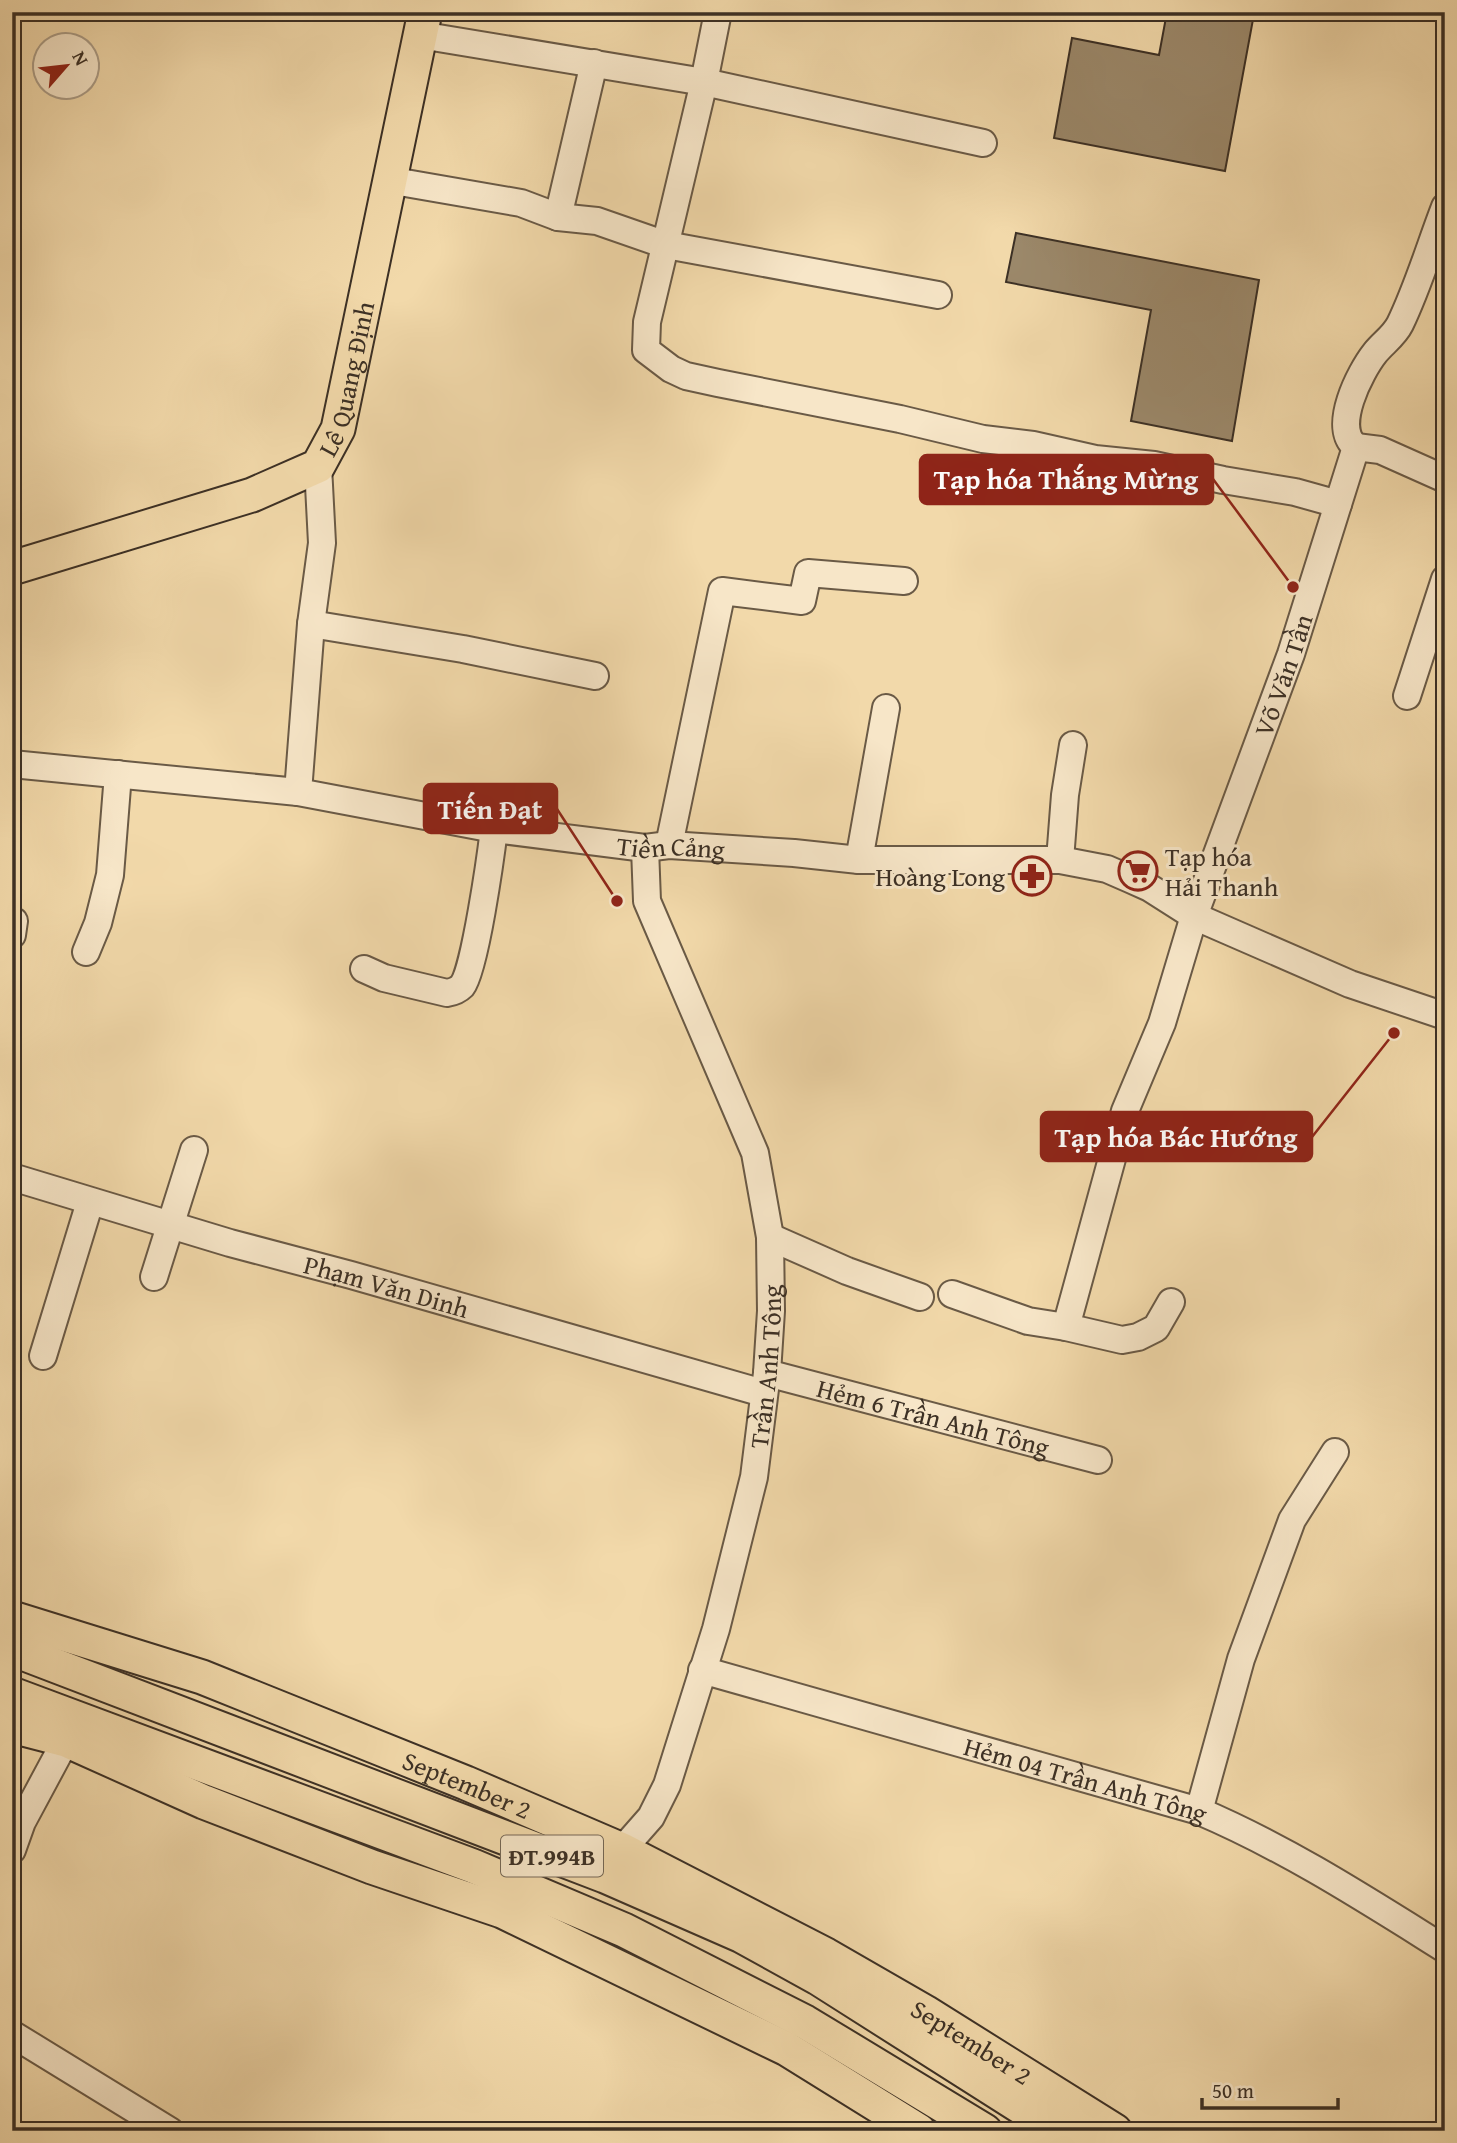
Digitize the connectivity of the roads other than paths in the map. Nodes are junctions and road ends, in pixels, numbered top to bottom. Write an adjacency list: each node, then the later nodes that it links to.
1 (718, 12): 4 (street)
2 (423, 23): 3 (street); 6 (main road, Lê Quang Định)
3 (594, 63): 4 (street); 8 (street)
4 (704, 82): 5 (street); 9 (street)
5 (983, 143)
6 (388, 180): 8 (street); 12 (main road, Lê Quang Định)
7 (1445, 207): 11 (street)
8 (558, 217): 9 (street)
9 (666, 245): 10 (street); 14 (street)
10 (938, 295)
11 (1356, 447): 13 (street); 14 (street, Võ Văn Tần)
12 (318, 466): 15 (main road, Lê Quang Định); 18 (street)
13 (1445, 479)
14 (1338, 505): 30 (street, Võ Văn Tần)
15 (12, 568)
16 (1445, 579): 20 (street)
17 (904, 581): 27 (street, Trần Anh Tông)
18 (311, 624): 19 (street); 25 (street)
19 (595, 676)
20 (1407, 696)
21 (886, 708): 29 (street)
22 (1073, 745): 28 (street)
23 (12, 764): 24 (street, Tiền Cảng)
24 (118, 774): 25 (street, Tiền Cảng); 31 (street)
25 (298, 792): 26 (street, Tiền Cảng)
26 (494, 829): 27 (street, Tiền Cảng); 32 (street)
27 (657, 847): 29 (street, Tiền Cảng); 38 (street, Trần Anh Tông)
28 (1060, 859): 29 (street, Tiền Cảng); 30 (street, Tiền Cảng)
29 (859, 860)
30 (1194, 916): 33 (street, Tiền Cảng); 43 (street, Võ Văn Tần)
31 (86, 952)
32 (364, 969)
33 (1445, 1016)
34 (194, 1150): 37 (street)
35 (12, 1177): 36 (street, Phạm Văn Dinh)
36 (90, 1202): 37 (street, Phạm Văn Dinh); 44 (street)
37 (170, 1226): 39 (street); 45 (street, Phạm Văn Dinh)
38 (770, 1237): 41 (street); 45 (street, Trần Anh Tông)
39 (154, 1277)
40 (952, 1294): 43 (street)
41 (920, 1297)
42 (1171, 1302): 43 (street)
43 (1066, 1327)
44 (43, 1356)
45 (765, 1383): 47 (street, Hẻm 6 Trần Anh Tông); 51 (street, Trần Anh Tông)
46 (1335, 1452): 56 (street)
47 (1098, 1460)
48 (12, 1618): 49 (main road, September 2 / ĐT.994B)
49 (91, 1642): 52 (main road); 58 (main road, September 2 / ĐT.994B)
50 (12, 1649): 52 (main road, September 2 / ĐT.994B)
51 (702, 1670): 56 (street, Hẻm 04 Trần Anh Tông); 58 (street, Trần Anh Tông)
52 (80, 1675): 55 (main road); 58 (main road, September 2 / ĐT.994B)
53 (12, 1694): 55 (main road, ĐT.994B)
54 (12, 1726): 55 (main road, ĐT.994B)
55 (67, 1727): 57 (street); 60 (main road, ĐT.994B); 61 (main road, ĐT.994B)
56 (1199, 1811): 59 (street, Hẻm 04 Trần Anh Tông)
57 (12, 1850)
58 (613, 1863): 63 (main road, September 2 / ĐT.994B)
59 (1445, 1949)
60 (710, 1974): 61 (main road); 66 (main road, ĐT.994B)
61 (700, 2006): 65 (main road, ĐT.994B)
62 (12, 2034): 64 (street)
63 (1054, 2116): 67 (main road, September 2 / ĐT.994B)
64 (170, 2131)
65 (919, 2131)
66 (985, 2131)
67 (1115, 2131)

